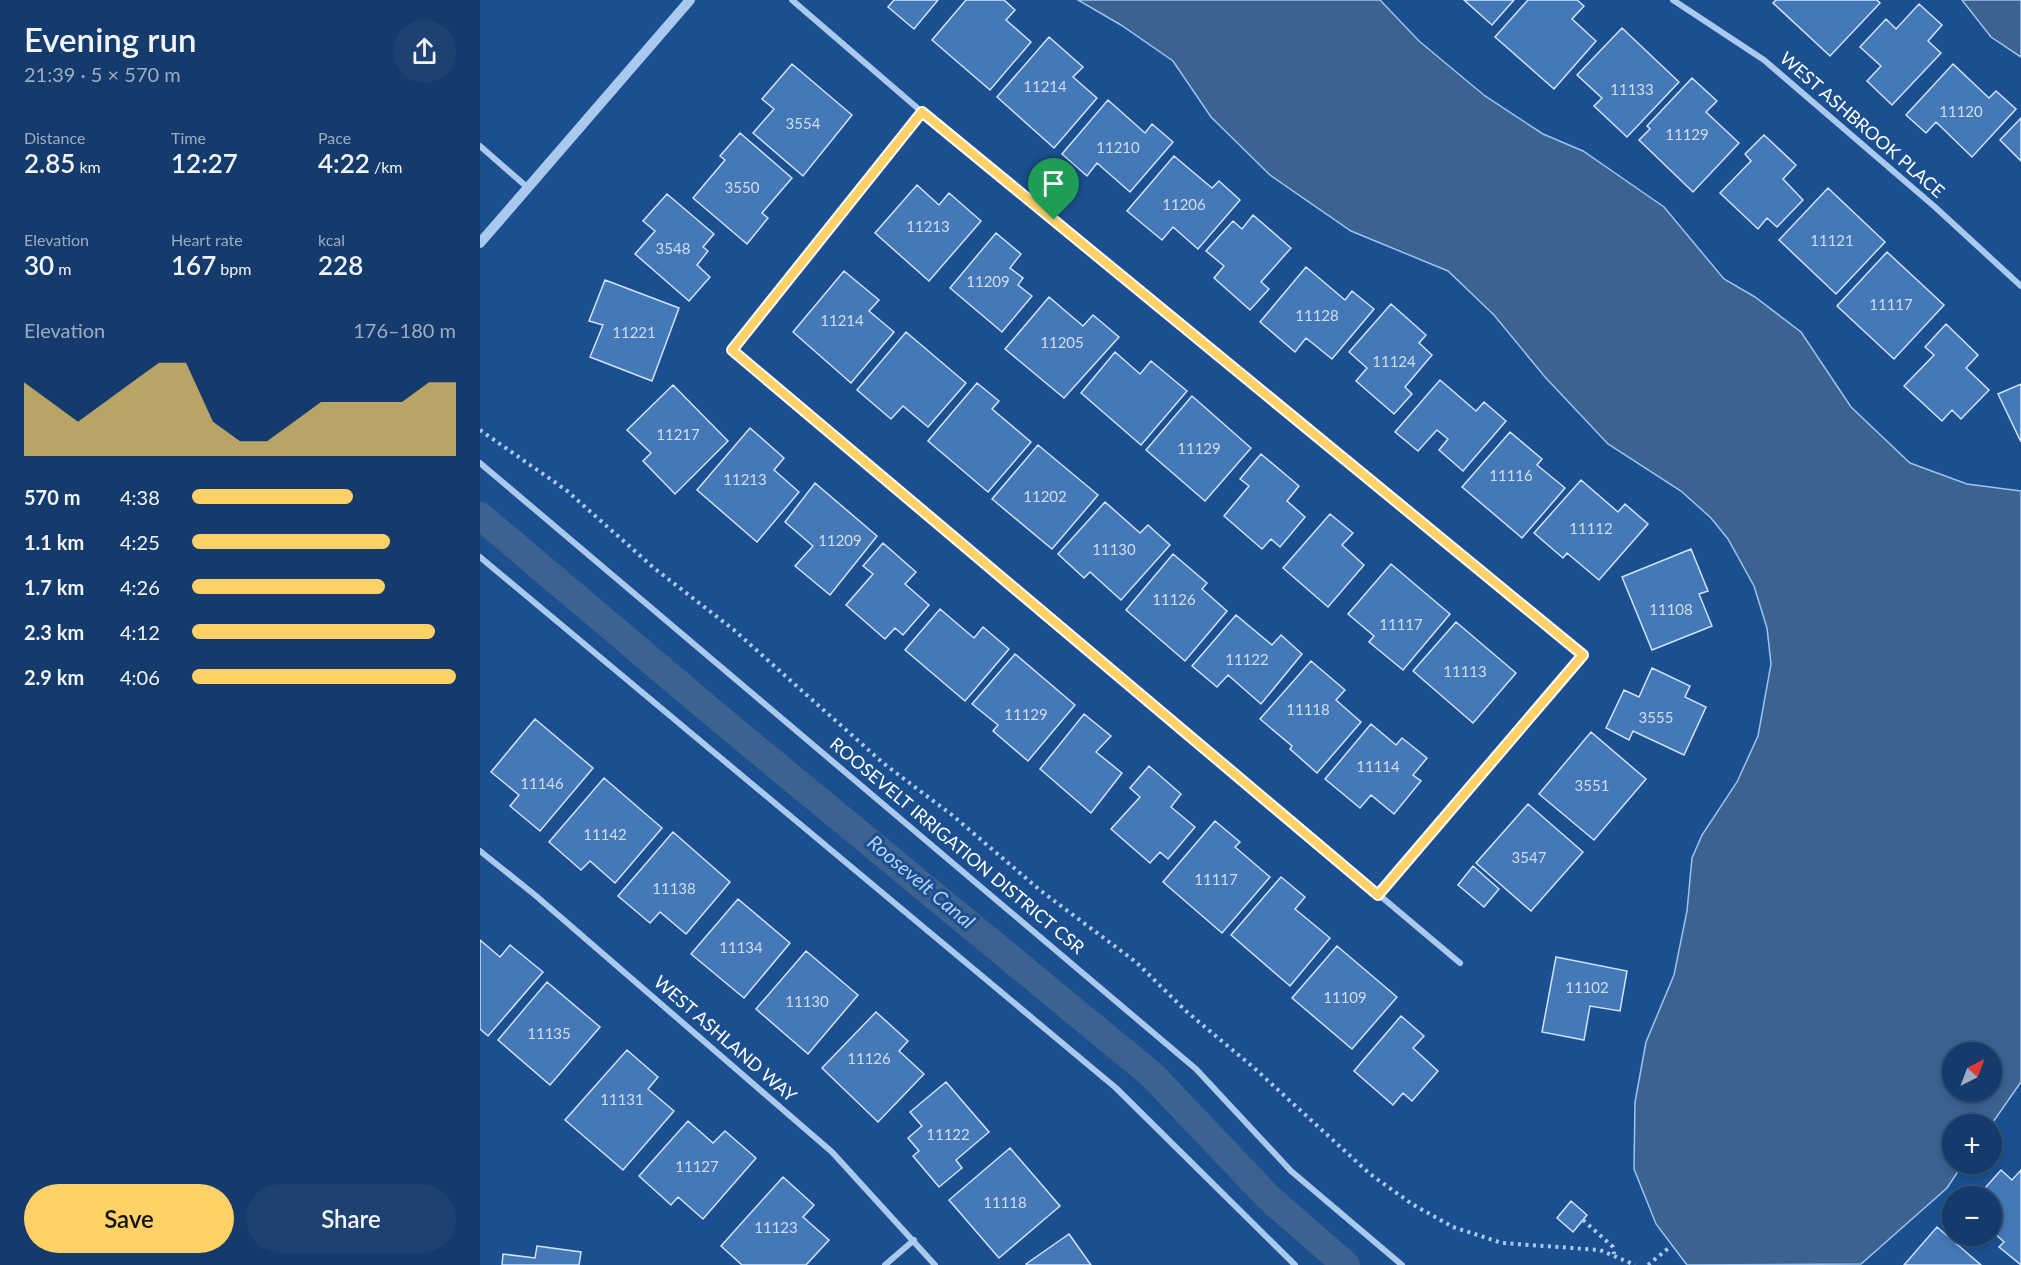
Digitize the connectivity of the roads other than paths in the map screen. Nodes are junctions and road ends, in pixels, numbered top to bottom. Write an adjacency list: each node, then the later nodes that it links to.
1 (690, 0): 6 (street)
2 (792, 0): 4 (street)
3 (1673, 0): 8 (street, WEST ASHBROOK PLACE)
4 (922, 112): 12 (street); 12 (street)
5 (480, 146): 6 (street)
6 (527, 187): 7 (street)
7 (480, 243)
8 (2021, 286)
9 (480, 463): 18 (street, ROOSEVELT IRRIGATION DISTRICT CSR)
10 (480, 556): 17 (street)
11 (480, 851): 14 (street, WEST ASHLAND WAY)
12 (1378, 895): 13 (street)
13 (1460, 963)
14 (914, 1240): 15 (street); 16 (street, WEST ASHLAND WAY)
15 (885, 1265)
16 (935, 1265)
17 (1295, 1265)
18 (1402, 1265)

